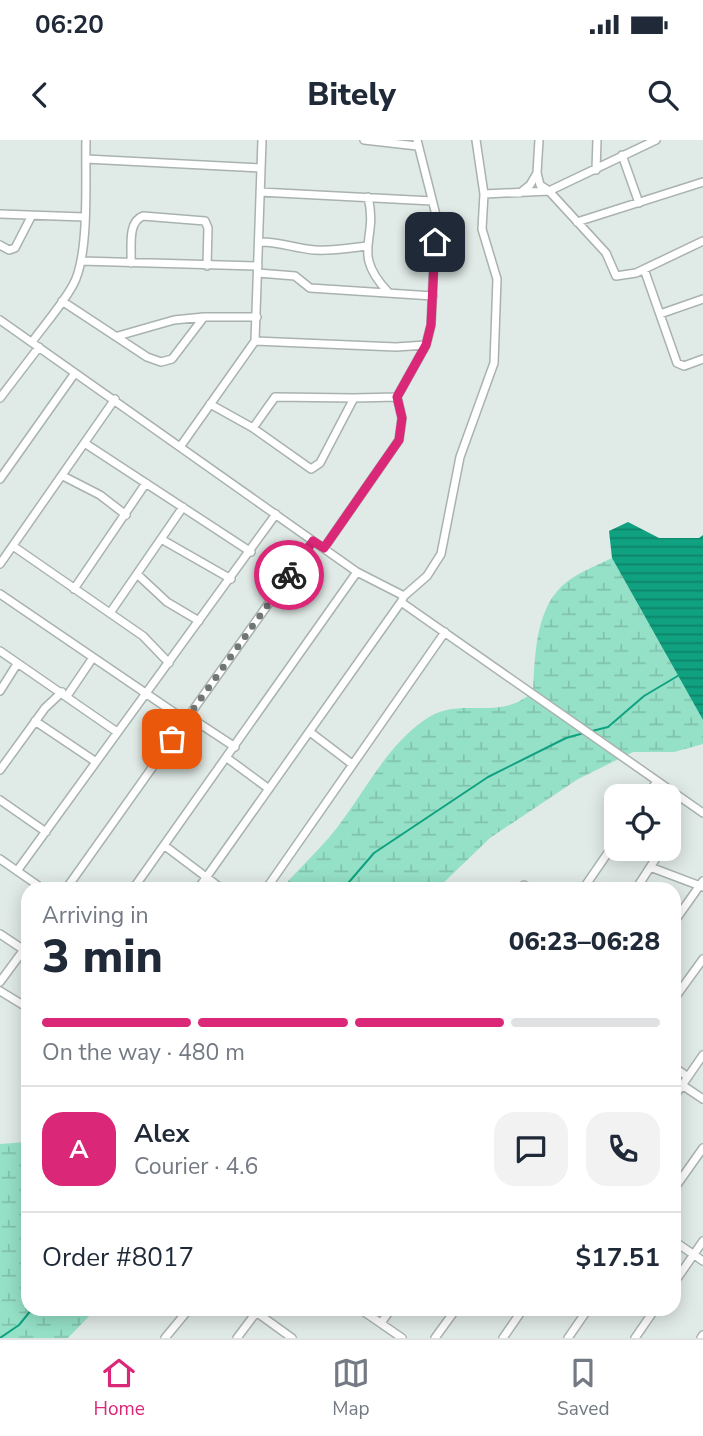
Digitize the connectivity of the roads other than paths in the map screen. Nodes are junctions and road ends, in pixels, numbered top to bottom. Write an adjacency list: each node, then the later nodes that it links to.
1 (86, 140): 11 (street)
2 (262, 140): 12 (street)
3 (356, 140): 4 (street)
4 (364, 140): 9 (street)
5 (476, 140): 18 (street)
6 (539, 140): 14 (street)
7 (597, 140): 13 (street)
8 (656, 140): 10 (street)
9 (417, 143): 21 (street)
10 (622, 155): 13 (street); 22 (street)
11 (86, 159): 12 (street); 25 (street)
12 (261, 168): 17 (street)
13 (596, 170): 16 (street)
14 (537, 173): 16 (street); 19 (street)
15 (703, 182): 22 (street)
16 (549, 191): 19 (street); 26 (street)
17 (260, 192): 20 (street); 28 (street)
18 (484, 194): 19 (street); 78 (street)
19 (519, 194)
20 (369, 197): 21 (street); 30 (street)
21 (432, 201): 37 (street)
22 (639, 203): 26 (street)
23 (0, 214): 24 (street)
24 (31, 216): 25 (street); 29 (street)
25 (84, 217): 31 (street)
26 (577, 222): 34 (street)
27 (703, 241): 34 (street)
28 (259, 242): 30 (street); 35 (street)
29 (0, 245)
30 (367, 246): 36 (street)
31 (81, 261): 32 (street); 39 (street)
32 (131, 263): 33 (street); 33 (street)
33 (207, 266): 35 (street)
34 (643, 269): 40 (street)
35 (258, 270): 36 (street); 42 (street)
36 (388, 292): 37 (street)
37 (433, 296): 47 (street)
38 (703, 299): 40 (street)
39 (62, 301): 44 (street); 46 (street)
40 (660, 314): 49 (street)
41 (204, 317): 42 (street); 44 (street); 44 (street)
42 (257, 317): 45 (street)
43 (0, 320): 46 (street)
44 (118, 336)
45 (256, 341): 47 (street); 57 (street)
46 (32, 342): 48 (street)
47 (426, 345): 53 (street)
48 (39, 347): 50 (street); 52 (street)
49 (703, 359)
50 (75, 373): 56 (street); 62 (street)
51 (0, 379): 52 (street)
52 (9, 385): 54 (street)
53 (397, 397): 55 (street); 70 (street)
54 (0, 398)
55 (354, 398): 58 (street); 58 (street)
56 (115, 399): 59 (street); 60 (street)
57 (210, 404): 58 (street); 60 (street)
58 (253, 428)
59 (86, 444): 61 (street); 63 (street)
60 (180, 447): 65 (street)
61 (63, 476): 66 (street); 69 (street)
62 (0, 479)
63 (146, 483): 64 (street); 66 (street)
64 (183, 507): 67 (street); 71 (street)
65 (276, 514): 68 (street); 71 (street)
66 (127, 515): 76 (street)
67 (162, 539): 74 (street); 75 (street)
68 (313, 541): 70 (street); 89 (street)
69 (13, 546): 72 (street); 76 (street)
70 (324, 548): 73 (street)
71 (251, 552): 75 (street)
72 (0, 564)
73 (357, 572): 78 (street); 93 (street)
74 (137, 575): 79 (street); 80 (street)
75 (231, 579): 80 (street)
76 (75, 589): 79 (street)
77 (0, 594): 83 (street)
78 (403, 599): 81 (street); 92 (street)
79 (110, 613): 84 (street)
80 (198, 621): 84 (street)
81 (445, 632): 96 (street); 98 (street)
82 (0, 652): 85 (street)
83 (92, 659): 87 (street); 88 (street)
84 (169, 663): 88 (street)
85 (17, 664): 86 (street); 87 (street)
86 (0, 691)
87 (64, 694): 90 (street); 91 (street)
88 (144, 694): 89 (street); 91 (street)
89 (187, 718): 93 (street); 112 (street)
90 (35, 721): 95 (street); 97 (street)
91 (117, 732): 95 (street)
92 (310, 732): 96 (street); 100 (street)
93 (235, 747): 94 (street)
94 (227, 758): 100 (street); 104 (street)
95 (96, 762): 103 (street)
96 (352, 764): 116 (street)
97 (0, 770)
98 (657, 781): 99 (street); 102 (street)
99 (655, 784)
100 (269, 789): 110 (street)
101 (0, 800): 103 (street)
102 (703, 813)
103 (46, 832): 109 (street)
104 (164, 846): 110 (street); 113 (street)
105 (604, 858): 117 (street)
106 (0, 859): 109 (street)
107 (654, 861): 108 (street)
108 (650, 867): 118 (street); 119 (street)
109 (18, 871): 111 (street)
110 (206, 877): 114 (street); 115 (street)
111 (33, 882)
112 (71, 882)
113 (138, 882)
114 (203, 882)
115 (213, 882)
116 (271, 882)
117 (588, 882)
118 (640, 882)
119 (702, 885): 120 (street)
120 (681, 913)
121 (0, 934): 122 (street)
122 (21, 944)
123 (21, 954): 125 (street)
124 (703, 959): 126 (street)
125 (0, 982)
126 (681, 989)
127 (0, 991): 128 (street)
128 (21, 1004)
129 (703, 1055): 131 (street)
130 (681, 1072): 131 (street)
131 (688, 1077): 132 (street)
132 (682, 1085): 133 (street)
133 (703, 1099)
134 (703, 1148): 135 (street)
135 (681, 1179)
136 (703, 1241): 138 (street)
137 (681, 1246): 138 (street)
138 (694, 1254): 139 (street); 140 (street)
139 (703, 1261)
140 (681, 1273)
141 (183, 1316): 152 (street)
142 (254, 1316): 153 (street)
143 (264, 1316): 154 (street)
144 (370, 1316): 150 (street)
145 (386, 1316): 150 (street)
146 (451, 1316): 156 (street)
147 (518, 1316): 151 (street)
148 (583, 1316): 158 (street)
149 (650, 1316): 159 (street)
150 (382, 1323): 155 (street)
151 (505, 1336): 157 (street)
152 (165, 1338)
153 (237, 1338)
154 (292, 1338)
155 (402, 1338)
156 (435, 1338)
157 (514, 1338)
158 (568, 1338)
159 (635, 1338)

